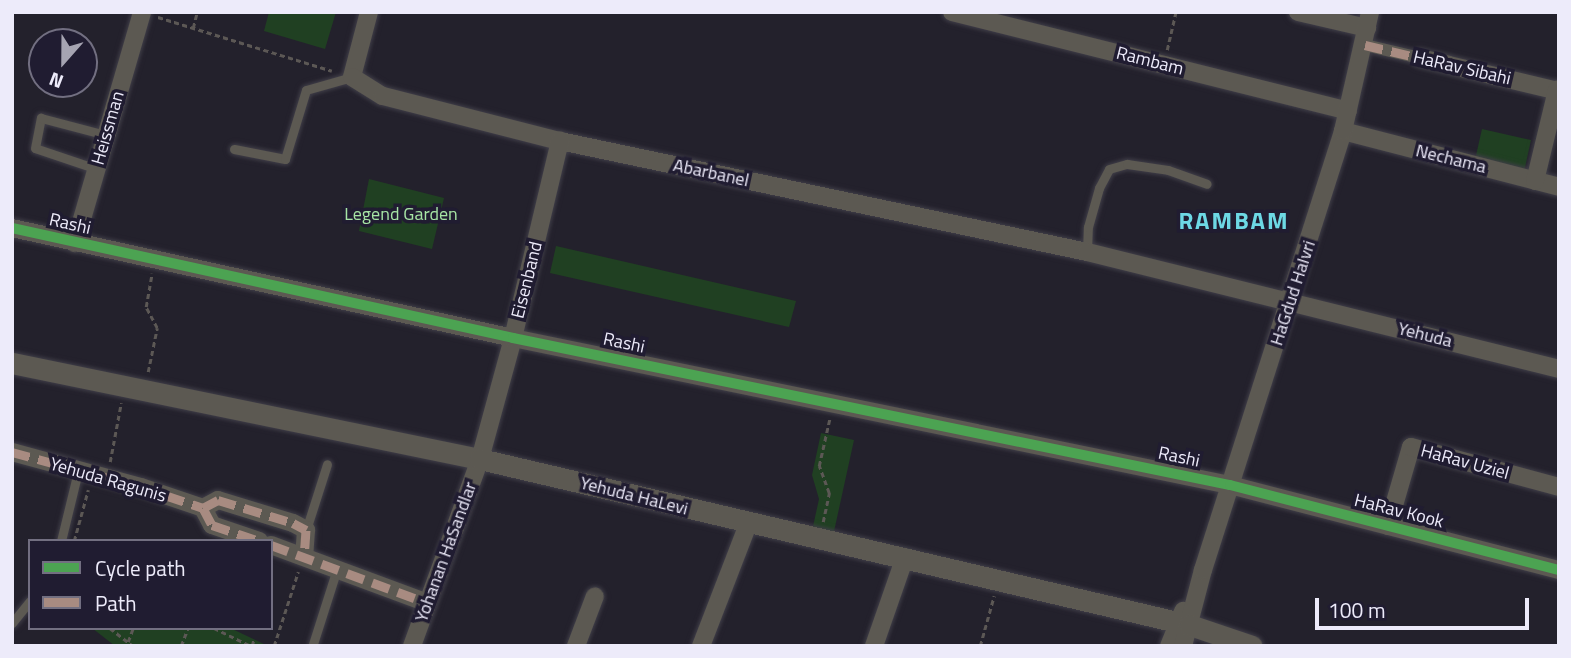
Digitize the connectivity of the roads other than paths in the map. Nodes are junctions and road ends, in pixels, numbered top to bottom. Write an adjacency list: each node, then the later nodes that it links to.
1 (369, 12): 7 (street)
2 (952, 12): 9 (street, Rambam)
3 (1298, 12): 5 (street)
4 (142, 13): 11 (street, Heissman)
5 (1367, 28): 6 (street, HaRav Sibahi); 9 (street, HaGdud HaIvri)
6 (1420, 58): 8 (street, HaRav Sibahi)
7 (352, 77): 12 (street, Abarbanel); 13 (lane)
8 (1558, 90): 15 (street)
9 (1348, 110): 10 (street, HaGdud HaIvri)
10 (1343, 131): 15 (street, Nechama); 21 (street, HaGdud HaIvri)
11 (106, 135): 14 (street, Heissman); 14 (lane)
12 (560, 141): 20 (street, Abarbanel); 22 (street, Eisenband)
13 (234, 149)
14 (97, 169): 19 (street, Heissman)
15 (1535, 181): 17 (street, Nechama)
16 (1207, 184): 20 (lane)
17 (1559, 187)
18 (12, 228): 19 (street, Rashi)
19 (75, 243): 22 (street, Rashi)
20 (1087, 252): 21 (street, Abarbanel)
21 (1291, 301): 24 (street, Yehuda); 29 (street, HaGdud HaIvri)
22 (513, 338): 26 (street, Eisenband); 29 (street, Rashi)
23 (12, 363): 26 (street, Yehuda HaLevi)
24 (1559, 369)
25 (12, 452): 28 (street, Yehuda Ragunis)
26 (480, 458): 32 (street, Yehuda HaLevi); 44 (street, Yohanan HaSandlar)
27 (327, 464): 34 (lane)
28 (93, 475): 31 (street, Yehuda Ragunis); 35 (lane)
29 (1230, 485): 33 (street, HaRav Kook); 46 (street, HaGdud HaIvri)
30 (1559, 487): 33 (street, HaRav Uziel)
31 (203, 508): 34 (street, Yehuda Ragunis); 36 (street, Yehuda Ragunis)
32 (748, 524): 39 (street, Yehuda HaLevi); 50 (street)
33 (1388, 526): 41 (street, HaRav Kook)
34 (306, 530): 38 (street)
35 (62, 539)
36 (253, 539)
37 (273, 546): 38 (street)
38 (304, 556): 40 (street)
39 (905, 557): 46 (street, Yehuda HaLevi); 51 (street)
40 (337, 569): 44 (street); 47 (lane)
41 (1559, 570)
42 (595, 596): 49 (street)
43 (28, 603): 45 (lane)
44 (428, 603): 48 (street, Yohanan HaSandlar)
45 (12, 623)
46 (1184, 624): 52 (street, HaGdud HaIvri); 53 (street, HaGdud HaIvri); 54 (street, Yehuda HaLevi)
47 (313, 644)
48 (412, 646)
49 (576, 646)
50 (701, 646)
51 (874, 646)
52 (1169, 646)
53 (1183, 646)
54 (1252, 646)

